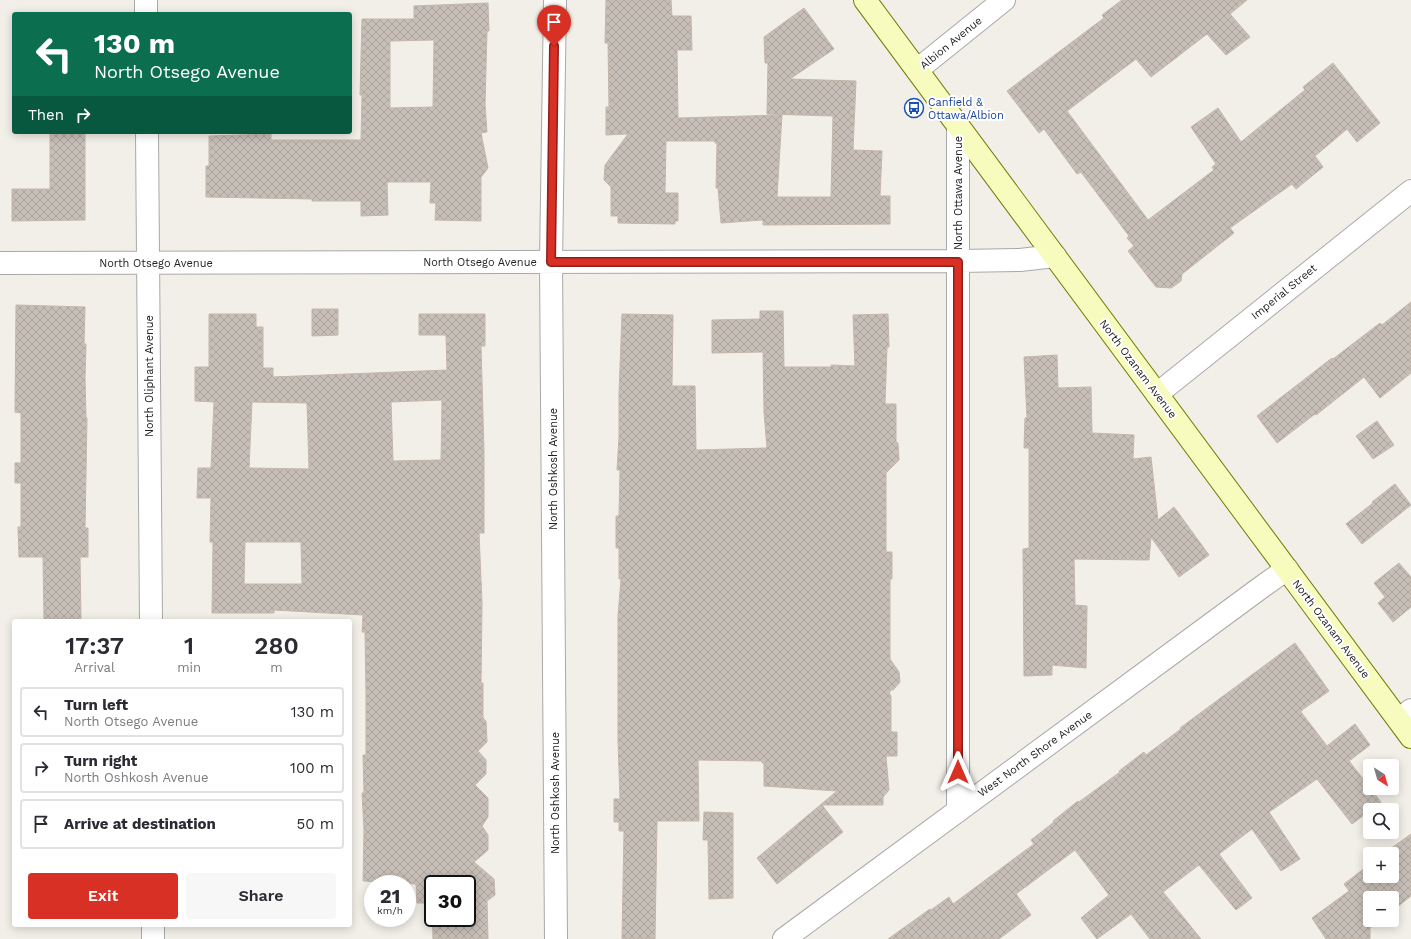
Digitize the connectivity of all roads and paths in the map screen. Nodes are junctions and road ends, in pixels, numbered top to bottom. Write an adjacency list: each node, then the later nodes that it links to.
1 (146, 0): 5 (street)
2 (555, 0): 11 (street, North Oshkosh Avenue)
3 (865, 0): 6 (street, North Ozanam Avenue)
4 (1004, 0): 6 (street, Albion Avenue)
5 (146, 12)
6 (917, 70): 7 (street, North Ozanam Avenue)
7 (958, 126): 10 (street, North Ozanam Avenue); 12 (street, North Ottawa Avenue)
8 (147, 134): 14 (street, North Oliphant Avenue)
9 (1411, 191): 15 (street, Imperial Street)
10 (1055, 256): 12 (street, North Otsego Avenue); 15 (street, North Ozanam Avenue)
11 (551, 262): 12 (street, North Otsego Avenue); 14 (street, North Otsego Avenue); 22 (street, North Oshkosh Avenue)
12 (958, 262): 19 (street, North Ottawa Avenue)
13 (0, 263): 14 (street, North Otsego Avenue)
14 (148, 263): 17 (street, North Oliphant Avenue)
15 (1157, 394): 16 (street, North Ozanam Avenue)
16 (1287, 569): 18 (street, North Ozanam Avenue); 19 (street, West North Shore Avenue)
17 (151, 619)
18 (1407, 722)
19 (958, 811): 23 (street, West North Shore Avenue)
20 (153, 927): 21 (street)
21 (154, 939)
22 (556, 939)
23 (784, 939)

